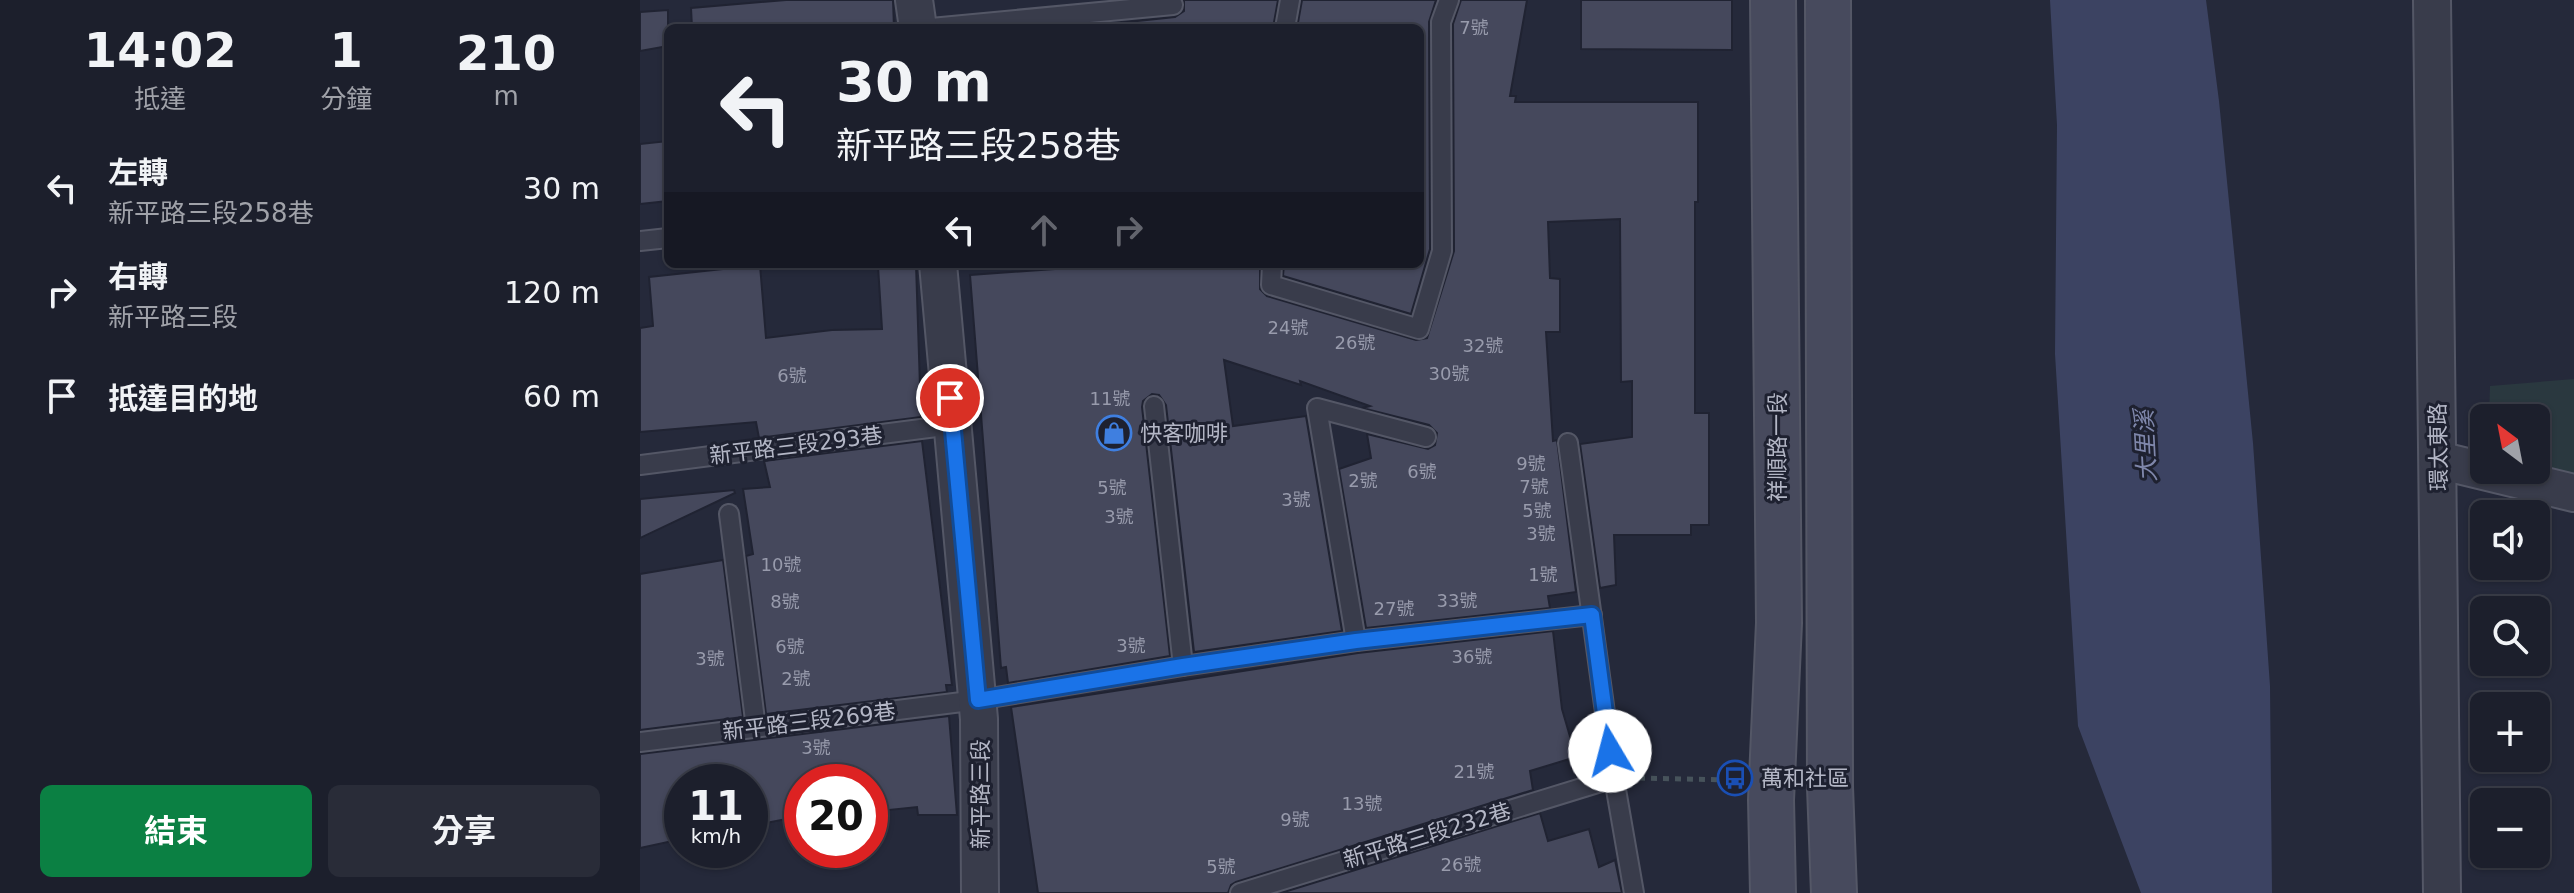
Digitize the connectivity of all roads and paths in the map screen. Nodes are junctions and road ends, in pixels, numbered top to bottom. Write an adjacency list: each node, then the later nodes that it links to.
1 (914, 0): 8 (street)
2 (1290, 0): 10 (lane)
3 (1449, 0): 14 (lane)
4 (1773, 0): 30 (street, 祥順路一段)
5 (1828, 0): 35 (street)
6 (2432, 0): 19 (street, 環太東路)
7 (1173, 5): 9 (lane)
8 (917, 24)
9 (973, 24)
10 (1286, 24)
11 (664, 238): 12 (lane)
12 (640, 241)
13 (938, 268): 16 (street, 新平路三段)
14 (1272, 268)
15 (1154, 406): 25 (lane)
16 (952, 425): 20 (lane, 新平路三段293巷); 26 (street, 新平路三段)
17 (1426, 437): 24 (lane)
18 (1568, 443): 23 (lane)
19 (2438, 460): 21 (street); 36 (street, 環太東路)
20 (640, 465)
21 (2574, 493)
22 (729, 514): 27 (lane)
23 (1592, 615): 24 (lane, 新平路三段269巷); 29 (lane)
24 (1356, 641): 25 (lane, 新平路三段269巷)
25 (1183, 666): 26 (lane, 新平路三段269巷)
26 (978, 700): 27 (lane, 新平路三段269巷); 31 (street, 新平路三段)
27 (756, 728): 28 (lane, 新平路三段269巷)
28 (640, 742)
29 (1614, 778): 30 (path); 32 (lane, 新平路三段232巷); 33 (lane)
30 (1773, 781): 34 (street, 祥順路一段)
31 (980, 893)
32 (1240, 893)
33 (1634, 893)
34 (1773, 893)
35 (1834, 893)
36 (2442, 893)

